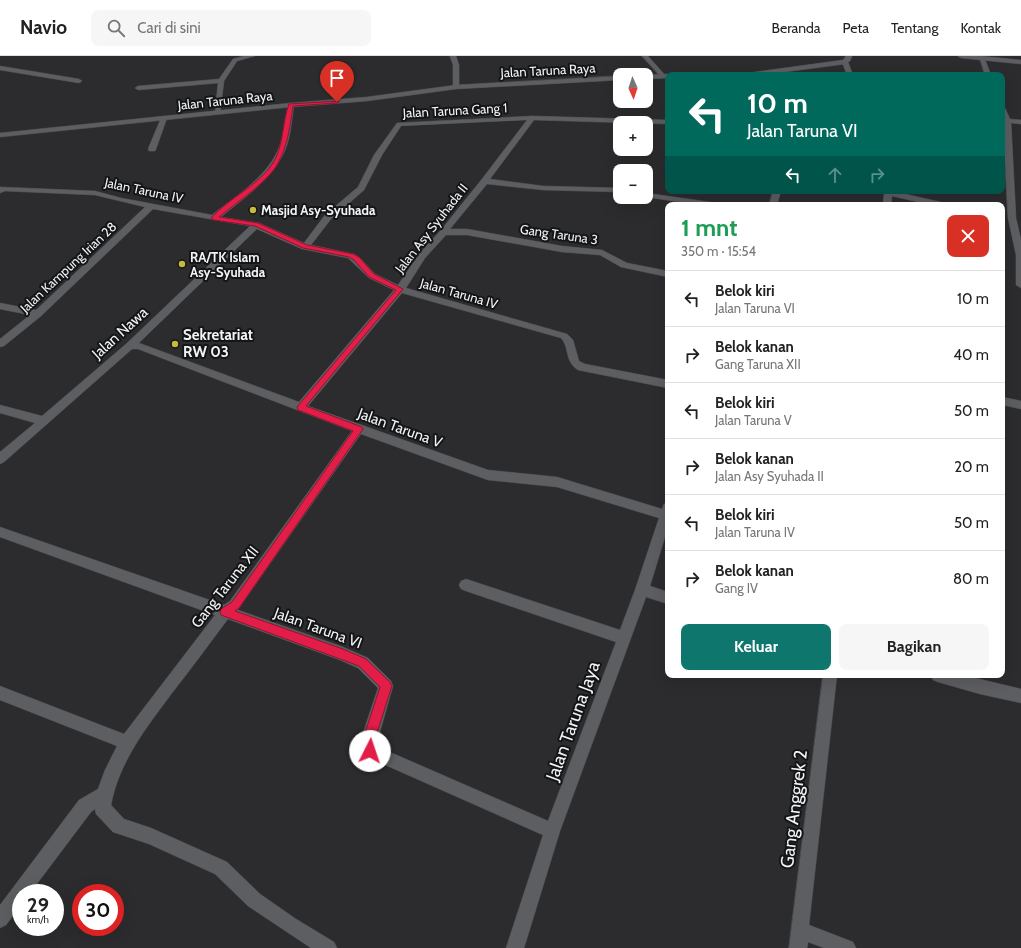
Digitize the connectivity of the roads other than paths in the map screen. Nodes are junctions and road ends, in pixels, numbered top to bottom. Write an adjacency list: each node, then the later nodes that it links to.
1 (229, 56): 8 (street)
2 (252, 56): 8 (street)
3 (452, 56): 19 (street)
4 (645, 56): 14 (street)
5 (961, 56): 6 (street)
6 (981, 57): 9 (street); 13 (street)
7 (847, 59): 11 (street); 12 (street)
8 (235, 60): 18 (street)
9 (1021, 62)
10 (0, 68): 17 (street)
11 (767, 72)
12 (849, 72)
13 (987, 72)
14 (665, 76): 15 (street)
15 (653, 77)
16 (613, 78): 19 (street, Jalan Taruna Raya)
17 (79, 81)
18 (221, 81): 20 (street); 22 (street)
19 (456, 87): 21 (street, Jalan Taruna Raya)
20 (138, 88)
21 (291, 105): 22 (street, Jalan Taruna Raya); 40 (street)
22 (218, 112): 23 (street, Jalan Taruna Raya)
23 (164, 118): 28 (street, Jalan Taruna Raya); 29 (street)
24 (532, 118): 26 (street, Jalan Taruna Gang 1); 31 (street, Jalan Asy Syuhada II); 44 (street, Jalan Taruna Gang 1)
25 (1005, 120): 27 (street); 30 (street)
26 (665, 122)
27 (1021, 122)
28 (0, 135)
29 (152, 149)
30 (1005, 160): 41 (street)
31 (485, 181): 32 (street); 43 (street, Jalan Asy Syuhada II)
32 (613, 190)
33 (0, 191): 38 (street, Jalan Taruna IV)
34 (897, 194): 37 (street)
35 (653, 196): 36 (street)
36 (696, 202)
37 (930, 202)
38 (151, 206): 40 (street, Jalan Taruna IV); 50 (street, Jalan Kampung Irian 28)
39 (1005, 217): 41 (street)
40 (214, 218): 42 (street, Jalan Taruna IV)
41 (1012, 218): 45 (street)
42 (256, 225): 44 (street, Jalan Taruna IV); 52 (street, Jalan Nawa)
43 (444, 232): 46 (street, Gang Taruna 3); 48 (street, Jalan Asy Syuhada II)
44 (305, 247): 48 (street, Jalan Taruna IV)
45 (1020, 255): 47 (street)
46 (665, 273)
47 (1021, 285)
48 (400, 289): 53 (street, Jalan Taruna IV); 56 (street, Jalan Asy Syuhada II)
49 (0, 306): 50 (street)
50 (38, 314): 51 (street, Jalan Kampung Irian 28)
51 (0, 344)
52 (130, 346): 56 (street, Jalan Taruna V); 58 (street, Jalan Nawa)
53 (665, 383)
54 (1005, 402): 55 (street)
55 (1021, 405)
56 (301, 407): 59 (street, Jalan Taruna V)
57 (0, 409): 58 (street)
58 (44, 421): 60 (street, Jalan Nawa)
59 (359, 429): 61 (street, Jalan Taruna V); 67 (street, Gang Taruna XII)
60 (0, 459)
61 (665, 510)
62 (665, 517): 65 (street, Jalan Taruna Jaya)
63 (0, 532): 67 (street, Jalan Taruna VI)
64 (466, 585): 68 (street)
65 (642, 590): 66 (street); 68 (street, Jalan Taruna Jaya)
66 (665, 597)
67 (225, 612): 73 (street, Gang Taruna XII); 75 (street, Jalan Taruna VI)
68 (624, 638): 75 (street, Jalan Taruna Jaya)
69 (830, 678): 77 (street, Gang Anggrek 2)
70 (948, 678): 72 (street)
71 (0, 693): 73 (street)
72 (1021, 696)
73 (126, 742): 74 (street, Gang Taruna XII)
74 (103, 795): 76 (street); 78 (street)
75 (552, 831): 79 (street, Jalan Taruna Jaya)
76 (0, 919)
77 (800, 930): 80 (street, Gang Anggrek 2); 81 (street)
78 (328, 948)
79 (515, 948)
80 (798, 948)
81 (847, 948)

